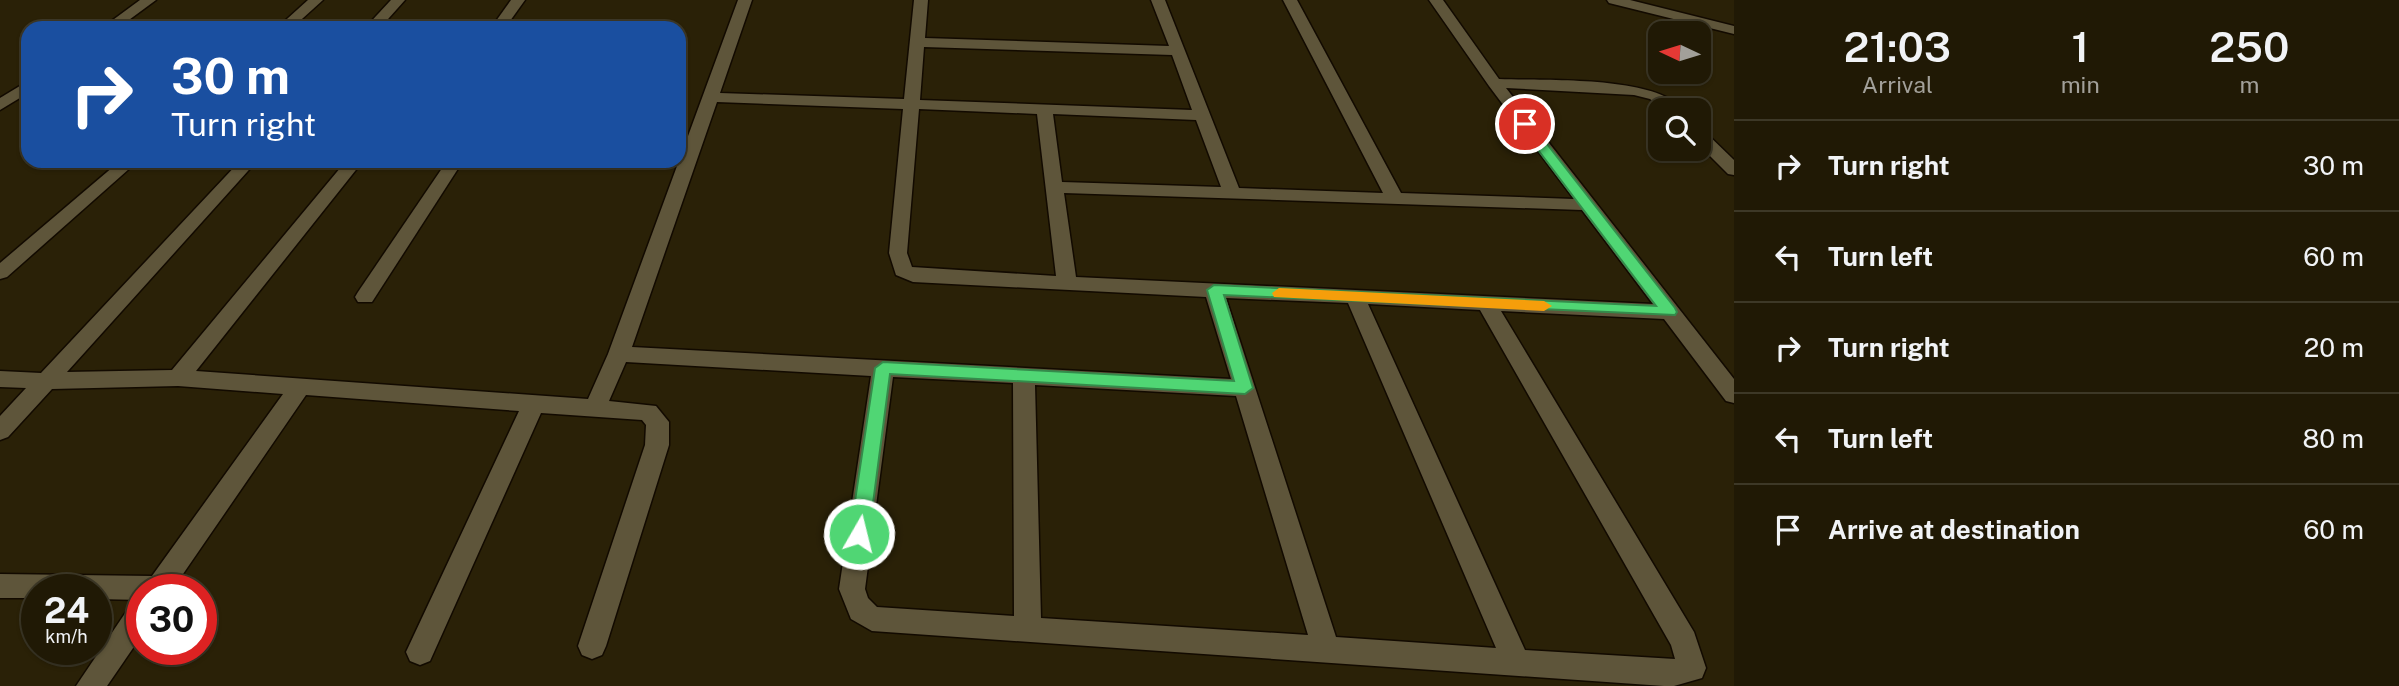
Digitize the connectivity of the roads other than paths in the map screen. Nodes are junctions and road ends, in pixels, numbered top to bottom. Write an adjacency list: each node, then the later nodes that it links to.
1 (149, 0): 11 (street)
2 (316, 0): 12 (street)
3 (398, 0): 13 (street)
4 (518, 0): 14 (street)
5 (745, 0): 20 (street)
6 (921, 0): 16 (street)
7 (1157, 0): 17 (street)
8 (1290, 0): 36 (street)
9 (1436, 0): 18 (street)
10 (1614, 0): 15 (street)
11 (119, 21)
12 (292, 21)
13 (378, 21)
14 (503, 21)
15 (1734, 30)
16 (917, 43): 17 (street); 23 (street)
17 (1177, 51): 25 (street)
18 (1494, 83): 21 (street); 37 (street)
19 (21, 91): 22 (street)
20 (710, 97): 23 (street); 27 (street)
21 (1658, 98)
22 (0, 106)
23 (912, 106): 24 (street); 39 (street)
24 (1044, 110): 25 (street); 34 (street)
25 (1202, 115): 35 (street)
26 (1711, 147): 33 (street)
27 (686, 165)
28 (122, 168): 38 (street)
29 (243, 168): 50 (street)
30 (349, 168): 48 (street)
31 (450, 168): 41 (street)
32 (685, 168): 45 (street)
33 (1734, 170)
34 (1054, 187): 35 (street); 39 (street)
35 (1232, 193): 36 (street)
36 (1395, 199): 37 (street)
37 (1587, 205): 44 (street)
38 (0, 273)
39 (1067, 283): 40 (street)
40 (1214, 290): 42 (street); 53 (street)
41 (365, 297)
42 (1355, 297): 43 (street); 65 (street)
43 (1486, 303): 44 (street); 65 (street)
44 (1669, 312): 52 (street)
45 (619, 354): 46 (street); 55 (street)
46 (883, 368): 47 (street); 60 (street)
47 (1024, 376): 53 (street); 60 (street)
48 (177, 378): 50 (street); 51 (street)
49 (0, 379): 50 (street)
50 (45, 381): 56 (street)
51 (301, 386): 54 (street); 57 (street)
52 (1731, 386)
53 (1245, 388): 63 (street)
54 (534, 404): 55 (street); 64 (street)
55 (595, 408): 62 (street)
56 (0, 431)
57 (169, 574)
58 (0, 586): 59 (street)
59 (126, 588)
60 (1028, 628): 63 (street)
61 (126, 635): 66 (street)
62 (592, 646)
63 (1326, 649): 65 (street)
64 (420, 652)
65 (1516, 662)
66 (90, 686)

